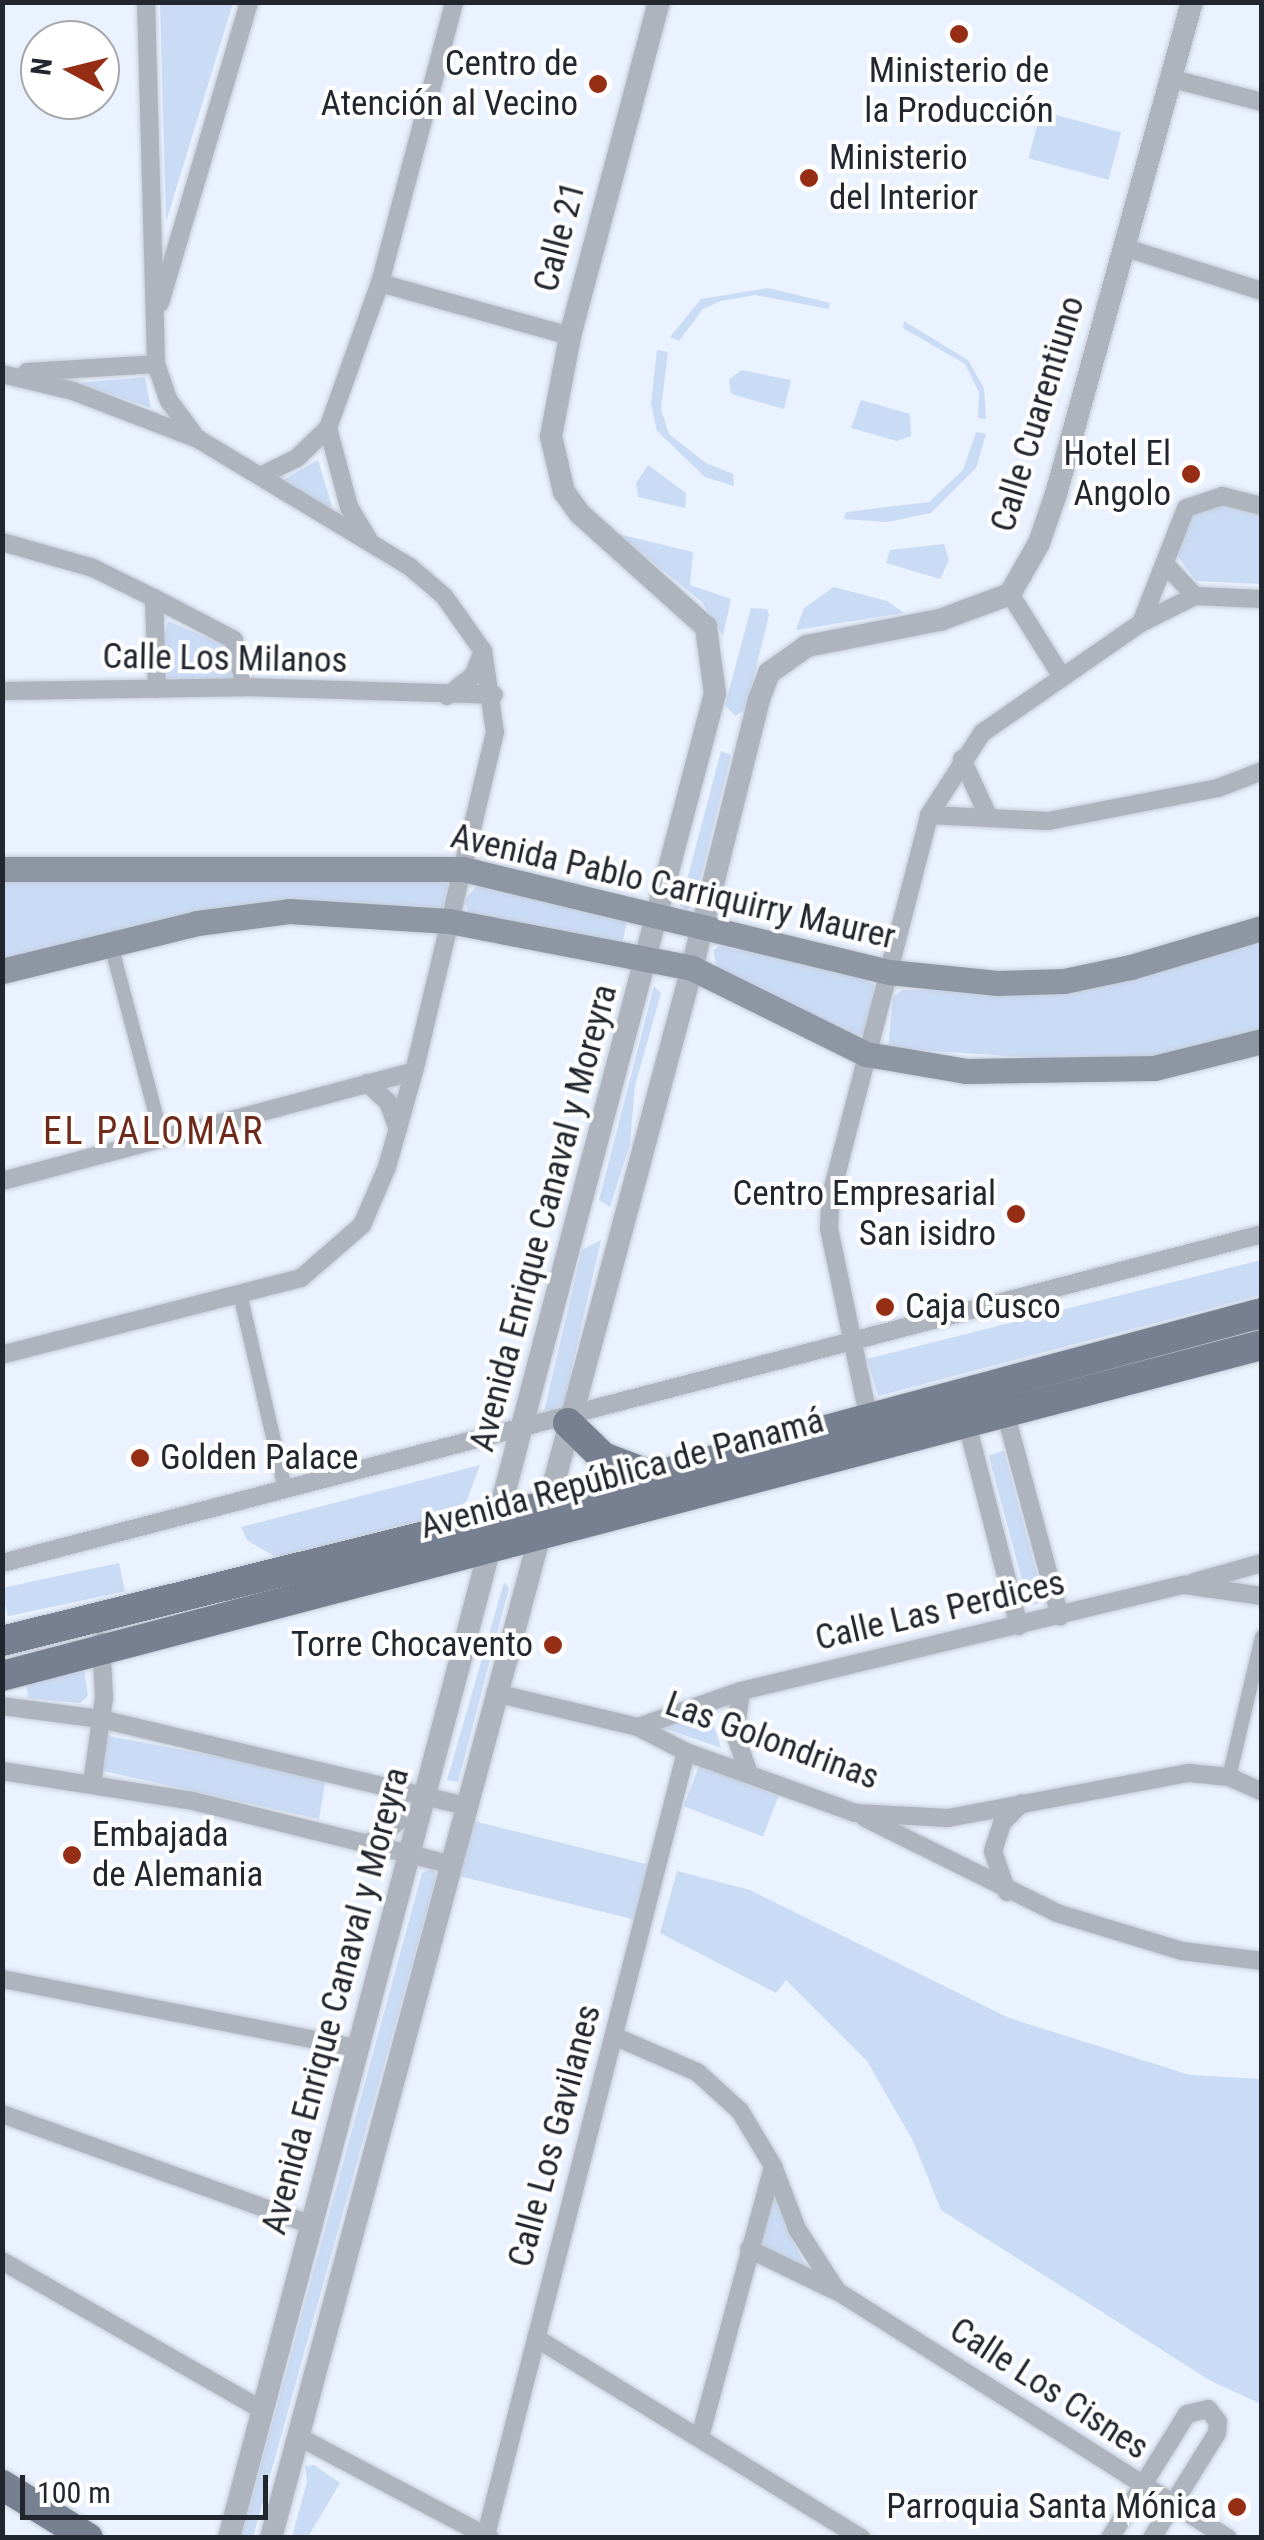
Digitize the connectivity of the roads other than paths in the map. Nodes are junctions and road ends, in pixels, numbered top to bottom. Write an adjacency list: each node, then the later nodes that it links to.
1 (146, 2): 11 (street)
2 (249, 2): 11 (street)
3 (454, 2): 9 (street)
4 (659, 2): 12 (street, Calle 21)
5 (1192, 2): 6 (street, Calle Cuarentiuno)
6 (1169, 78): 7 (street); 8 (street, Calle Cuarentiuno)
7 (1262, 102)
8 (1123, 247): 10 (street); 23 (street, Calle Cuarentiuno)
9 (380, 283): 12 (street); 15 (street)
10 (1262, 290)
11 (156, 318): 13 (street)
12 (570, 336): 18 (street, Calle 21)
13 (156, 364): 14 (street); 16 (street)
14 (2, 374): 16 (street)
15 (328, 428): 17 (street); 20 (street)
16 (198, 438): 17 (street)
17 (260, 476): 20 (street)
18 (564, 492): 35 (street, Avenida Enrique Canaval y Moreyra)
19 (1262, 506): 22 (street)
20 (368, 540): 28 (street)
21 (2, 542): 25 (street)
22 (1166, 564): 24 (street); 27 (street)
23 (1010, 594): 29 (street); 36 (street)
24 (1195, 596): 26 (street); 27 (street)
25 (154, 598): 30 (street); 31 (street)
26 (1262, 598)
27 (1140, 623): 29 (street)
28 (483, 651): 33 (street); 34 (street)
29 (1062, 677): 37 (street)
30 (244, 687): 31 (street, Calle Los Milanos); 34 (street, Calle Los Milanos)
31 (157, 689): 32 (street, Calle Los Milanos)
32 (2, 691)
33 (494, 695): 34 (street, Calle Los Milanos); 42 (street)
34 (446, 696)
35 (710, 727): 36 (street); 43 (street, Avenida Enrique Canaval y Moreyra)
36 (748, 736): 45 (street)
37 (962, 759): 39 (street); 40 (street)
38 (1262, 771): 40 (street)
39 (928, 815): 40 (street); 51 (street)
40 (989, 818)
41 (2, 869): 42 (main road, Avenida Pablo Carriquirry Maurer)
42 (463, 870): 43 (main road, Avenida Pablo Carriquirry Maurer); 44 (street)
43 (661, 916): 45 (main road, Avenida Pablo Carriquirry Maurer); 48 (street, Avenida Enrique Canaval y Moreyra)
44 (450, 921): 47 (main road); 48 (main road); 54 (street)
45 (702, 927): 49 (street); 51 (main road, Avenida Pablo Carriquirry Maurer)
46 (1262, 928): 51 (main road, Avenida Pablo Carriquirry Maurer)
47 (111, 944): 50 (main road); 57 (street)
48 (649, 959): 49 (main road); 59 (street, Avenida Enrique Canaval y Moreyra)
49 (692, 968): 53 (main road); 60 (street)
50 (2, 971)
51 (889, 972): 53 (street)
52 (1262, 1041): 53 (main road)
53 (866, 1054): 64 (street)
54 (414, 1070): 55 (street); 56 (street)
55 (367, 1084): 56 (street); 57 (street)
56 (398, 1129): 62 (street)
57 (162, 1138): 58 (street)
58 (2, 1181)
59 (580, 1218): 60 (street); 73 (street, Avenida Enrique Canaval y Moreyra)
60 (619, 1227): 71 (street)
61 (1262, 1234): 64 (street, Avenida República de Panamá)
62 (240, 1294): 66 (street); 75 (street)
63 (1262, 1313): 67 (main road, Avenida República de Panamá)
64 (849, 1339): 70 (street); 71 (street, Avenida República de Panamá)
65 (1262, 1345): 69 (main road, Avenida República de Panamá)
66 (2, 1355)
67 (997, 1382): 68 (main road, Avenida República de Panamá); 69 (street)
68 (958, 1392): 70 (main road, Avenida República de Panamá); 72 (street)
69 (1006, 1413): 72 (main road, Avenida República de Panamá); 83 (street)
70 (868, 1416): 74 (main road, Avenida República de Panamá)
71 (570, 1418): 73 (street, Avenida República de Panamá); 74 (main road); 76 (street)
72 (967, 1423): 78 (main road, Avenida República de Panamá); 85 (street)
73 (524, 1424): 75 (street, Avenida República de Panamá); 77 (street, Avenida Enrique Canaval y Moreyra)
74 (648, 1474): 76 (main road, Avenida República de Panamá)
75 (284, 1484): 79 (street, Avenida República de Panamá)
76 (545, 1504): 77 (main road, Avenida República de Panamá); 78 (street)
77 (498, 1532): 78 (main road, Avenida República de Panamá); 84 (main road, Avenida República de Panamá); 88 (main road, Avenida República de Panamá); 102 (street, Avenida Enrique Canaval y Moreyra)
78 (537, 1535): 91 (street)
79 (2, 1563)
80 (1262, 1563): 81 (street)
81 (1184, 1584): 82 (street, Calle Las Perdices); 83 (street, Calle Las Perdices)
82 (1262, 1596)
83 (1060, 1616): 85 (street, Calle Las Perdices)
84 (96, 1618): 87 (main road, Avenida República de Panamá); 88 (street)
85 (1019, 1626): 90 (street, Calle Las Perdices)
86 (1262, 1637): 98 (street)
87 (2, 1641)
88 (104, 1653): 89 (main road, Avenida República de Panamá); 93 (street)
89 (2, 1676)
90 (740, 1692): 94 (street, Calle Las Perdices); 97 (street)
91 (496, 1694): 94 (street, Las Golondrinas); 104 (street)
92 (2, 1706): 93 (street)
93 (101, 1719): 99 (street); 100 (street)
94 (638, 1727): 95 (street, Las Golondrinas)
95 (686, 1752): 97 (street, Las Golondrinas); 112 (street, Calle Los Gavilanes)
96 (2, 1771): 99 (street)
97 (749, 1774): 105 (street, Las Golondrinas)
98 (1229, 1777): 101 (street, Las Golondrinas); 103 (street, Las Golondrinas)
99 (92, 1784): 106 (street)
100 (386, 1785): 102 (street); 106 (street)
101 (1262, 1792)
102 (427, 1796): 104 (street); 107 (street, Avenida Enrique Canaval y Moreyra)
103 (1022, 1802): 105 (street, Las Golondrinas); 109 (street)
104 (465, 1806): 108 (street)
105 (854, 1813): 109 (street)
106 (368, 1844): 107 (street)
107 (412, 1855): 108 (street); 113 (street, Avenida Enrique Canaval y Moreyra)
108 (450, 1864): 122 (street)
109 (1006, 1892): 110 (street)
110 (1262, 1961)
111 (2, 1978): 113 (street)
112 (616, 2036): 115 (street, Calle Los Cisnes); 120 (street, Calle Los Gavilanes)
113 (358, 2048): 116 (street, Avenida Enrique Canaval y Moreyra)
114 (2, 2114): 116 (street)
115 (773, 2166): 117 (street); 119 (street, Calle Los Cisnes)
116 (312, 2225): 121 (street, Avenida Enrique Canaval y Moreyra)
117 (749, 2249): 119 (street, Calle Los Cisnes); 123 (street)
118 (2, 2260): 121 (street)
119 (837, 2291): 125 (street, Calle Los Cisnes)
120 (536, 2338): 123 (street); 127 (street, Calle Los Gavilanes)
121 (262, 2410): 129 (street, Avenida Enrique Canaval y Moreyra)
122 (299, 2437): 127 (street); 130 (street)
123 (700, 2437): 131 (street)
124 (2, 2486): 128 (main road)
125 (1142, 2487): 126 (street, Calle Los Cisnes); 126 (street); 132 (street)
126 (1172, 2506): 133 (street); 134 (street, Calle Los Cisnes)
127 (488, 2536)
128 (88, 2538)
129 (229, 2538)
130 (271, 2538)
131 (861, 2538)
132 (1110, 2538)
133 (1152, 2538)
134 (1228, 2538)

